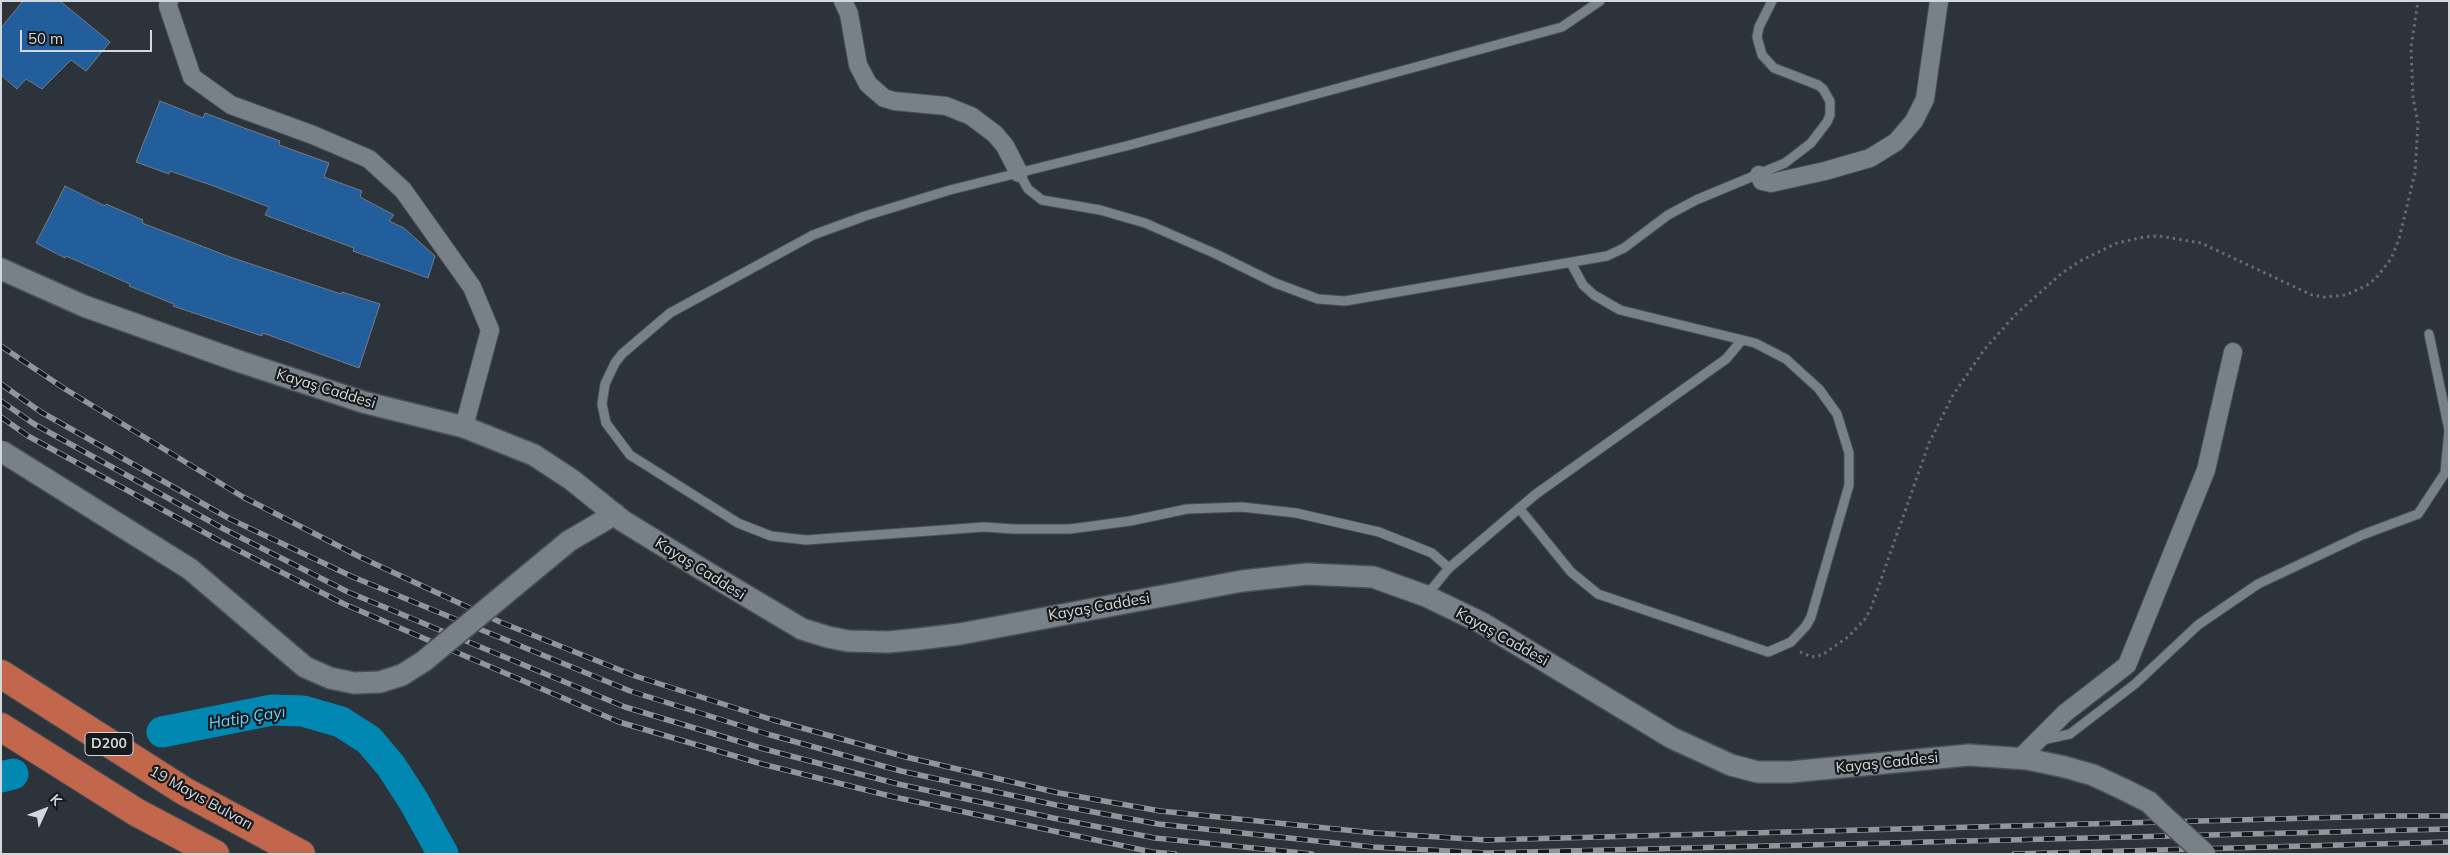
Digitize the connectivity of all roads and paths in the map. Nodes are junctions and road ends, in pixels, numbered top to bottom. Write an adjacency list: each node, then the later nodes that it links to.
1 (169, 1): 14 (street)
2 (843, 1): 7 (street)
3 (1600, 1): 7 (lane)
4 (1772, 1): 8 (lane)
5 (1939, 1): 8 (street)
6 (2418, 1): 20 (path)
7 (1019, 173): 9 (lane); 18 (lane)
8 (1759, 174): 9 (lane)
9 (1571, 263): 12 (lane)
10 (1, 269): 14 (street, Kayaş Caddesi)
11 (2430, 334): 25 (lane)
12 (1742, 340): 16 (lane); 20 (lane)
13 (2233, 352): 25 (street)
14 (464, 427): 17 (street, Kayaş Caddesi)
15 (1, 451): 17 (street, bridge)
16 (1519, 508): 18 (lane); 20 (lane)
17 (615, 514): 19 (street, Kayaş Caddesi)
18 (1449, 568): 19 (lane)
19 (1426, 596): 26 (street, Kayaş Caddesi)
20 (1791, 642)
21 (1, 653): 23 (highway)
22 (1, 674): 23 (highway)
23 (40, 691): 29 (highway, 19 Mayıs Bulvarı / D200)
24 (4, 737): 27 (highway, D200); 27 (highway)
25 (2037, 741): 26 (street)
26 (2020, 758): 30 (street, Kayaş Caddesi, bridge)
27 (172, 831): 28 (highway, D200)
28 (215, 854)
29 (301, 854)
30 (2205, 854)

